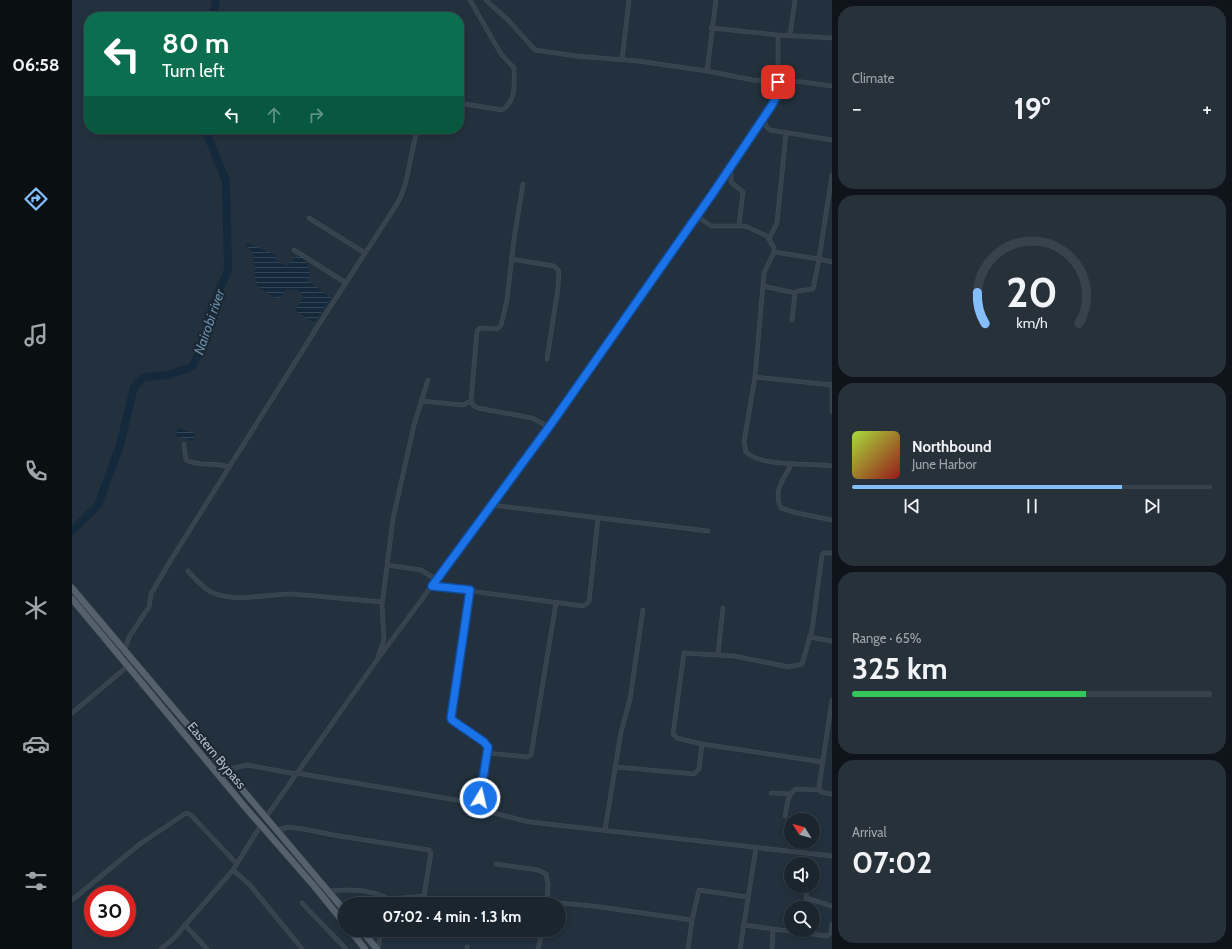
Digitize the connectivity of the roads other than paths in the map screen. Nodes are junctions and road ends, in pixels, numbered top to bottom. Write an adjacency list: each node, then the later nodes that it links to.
1 (470, 0): 14 (street)
2 (486, 0): 10 (street)
3 (629, 0): 10 (street)
4 (716, 0): 6 (street)
5 (795, 0): 8 (street)
6 (711, 28): 7 (street); 11 (street)
7 (778, 35): 8 (street); 12 (street)
8 (790, 35): 9 (street)
9 (832, 38)
10 (622, 60): 11 (street)
11 (707, 70): 12 (street)
12 (778, 82): 13 (street); 15 (street)
13 (832, 86)
14 (464, 103)
15 (763, 119): 16 (street); 17 (street)
16 (758, 127): 17 (street); 21 (street)
17 (768, 128): 18 (street)
18 (786, 133): 20 (street); 27 (street)
19 (416, 134): 30 (street)
20 (832, 140)
21 (731, 167): 24 (street); 26 (street)
22 (832, 175): 32 (street)
23 (523, 184): 31 (street)
24 (697, 216): 26 (street); 45 (street)
25 (309, 218): 30 (street)
26 (739, 225): 27 (street)
27 (769, 239): 29 (street)
28 (294, 250): 34 (street)
29 (774, 252): 32 (street); 35 (street)
30 (365, 253): 34 (street)
31 (512, 259): 38 (street); 43 (street)
32 (819, 259): 33 (street); 36 (street)
33 (832, 262)
34 (346, 283): 49 (street)
35 (763, 286): 36 (street); 39 (street)
36 (795, 293): 37 (street)
37 (792, 320)
38 (546, 359)
39 (755, 377): 41 (street); 47 (street)
40 (428, 380): 42 (street)
41 (832, 384): 44 (street)
42 (421, 401): 43 (street); 55 (street)
43 (471, 401): 45 (street)
44 (832, 412)
45 (549, 427): 50 (street)
46 (184, 444): 49 (street)
47 (792, 463): 48 (street); 52 (street)
48 (832, 466)
49 (229, 468): 68 (street)
50 (492, 505): 51 (street); 57 (street)
51 (598, 518): 53 (street); 63 (street)
52 (832, 520)
53 (708, 531)
54 (832, 553): 66 (street)
55 (387, 565): 57 (street); 62 (street)
56 (188, 571): 62 (street)
57 (436, 580): 58 (street)
58 (432, 586): 60 (street); 70 (street)
59 (72, 588): 68 (main road, Eastern Bypass)
60 (470, 590): 63 (street); 75 (street)
61 (72, 599): 71 (main road, Eastern Bypass)
62 (382, 602): 70 (street)
63 (556, 603): 75 (street)
64 (723, 608): 69 (street)
65 (643, 610): 77 (street)
66 (809, 637): 67 (street); 69 (street)
67 (832, 641)
68 (125, 650): 78 (main road, Eastern Bypass)
69 (718, 654): 74 (street)
70 (377, 660): 79 (street)
71 (128, 666): 73 (street); 87 (main road, Eastern Bypass)
72 (832, 700): 76 (street)
73 (72, 713)
74 (702, 744): 76 (street); 77 (street)
75 (487, 753): 84 (street)
76 (823, 762): 80 (street)
77 (616, 767): 89 (street)
78 (225, 770): 79 (street); 86 (main road, Eastern Bypass)
79 (296, 773): 84 (street); 86 (street)
80 (820, 790): 82 (street); 83 (street)
81 (771, 793): 82 (street)
82 (790, 794): 85 (street)
83 (832, 794)
84 (474, 803): 89 (street)
85 (786, 813)
86 (266, 817): 88 (main road, Eastern Bypass)
87 (261, 824): 92 (street); 106 (main road, Eastern Bypass)
88 (278, 830): 95 (main road, Eastern Bypass); 98 (street)
89 (605, 830): 90 (street)
90 (756, 848): 91 (street); 100 (street)
91 (832, 856)
92 (237, 864): 94 (street); 101 (street)
93 (496, 864): 99 (street)
94 (234, 870): 109 (street); 118 (street)
95 (329, 891): 97 (street); 102 (main road, Eastern Bypass)
96 (806, 893): 105 (street)
97 (385, 897)
98 (423, 897)
99 (547, 897)
100 (747, 897): 107 (street); 110 (street)
101 (72, 900)
102 (338, 902)
103 (302, 903): 119 (street)
104 (566, 904): 107 (street)
105 (832, 906)
106 (338, 915)
107 (692, 920): 123 (street)
108 (832, 924): 111 (street)
109 (185, 925): 116 (street); 117 (street)
110 (743, 925): 111 (street); 124 (street)
111 (773, 930): 125 (street)
112 (356, 937): 120 (main road)
113 (367, 937): 121 (main road)
114 (380, 937): 121 (street)
115 (541, 937): 122 (street)
116 (162, 949)
117 (207, 949)
118 (302, 949)
119 (346, 949)
120 (365, 949)
121 (377, 949)
122 (538, 949)
123 (688, 949)
124 (740, 949)
125 (772, 949)

